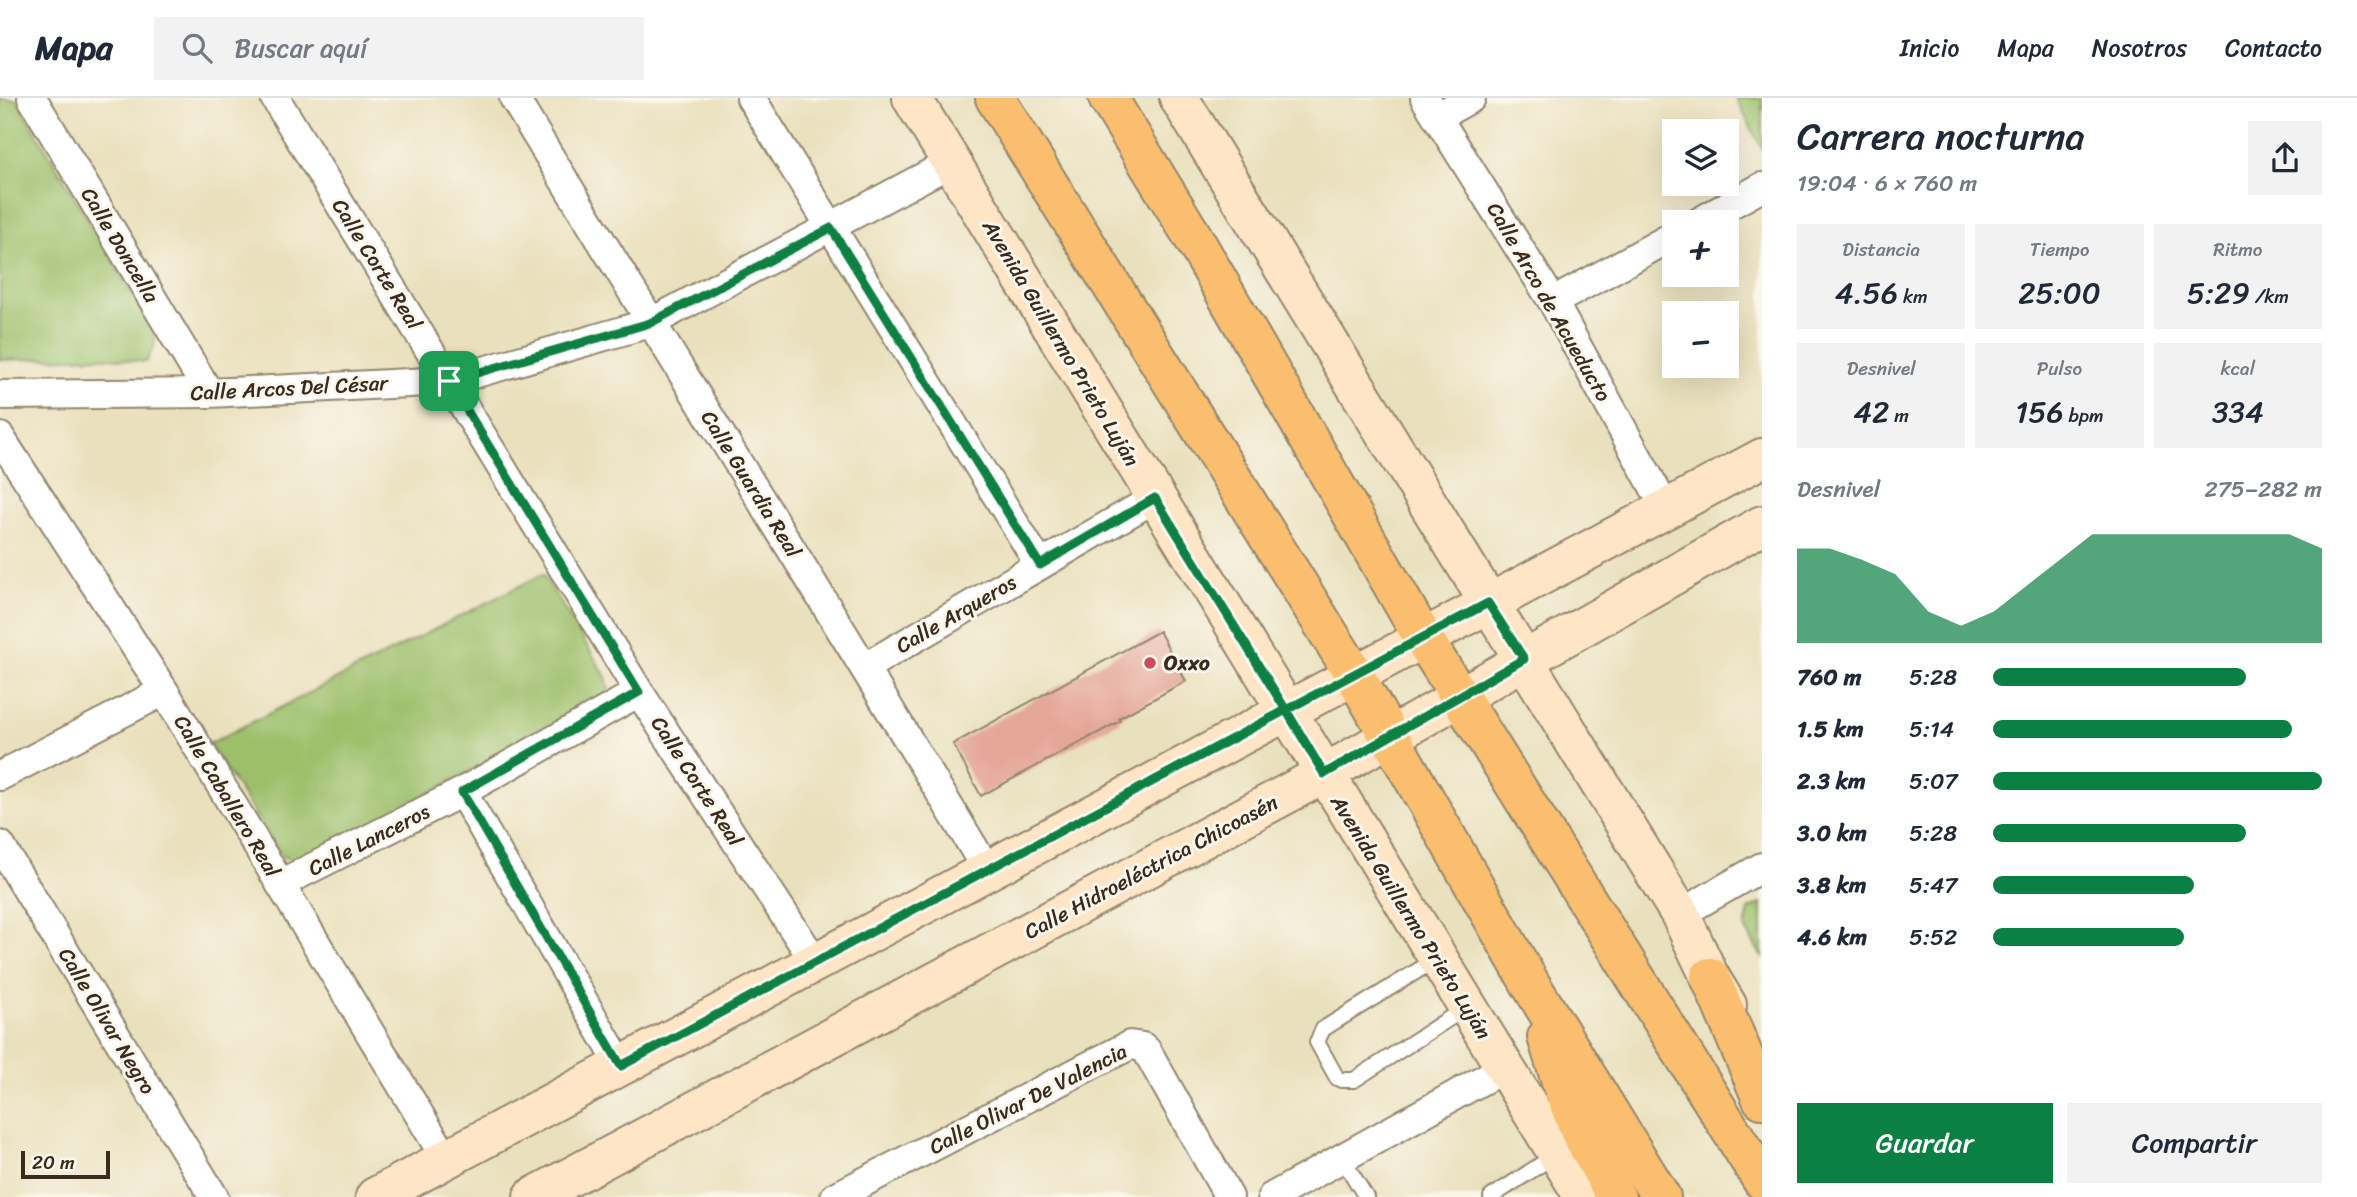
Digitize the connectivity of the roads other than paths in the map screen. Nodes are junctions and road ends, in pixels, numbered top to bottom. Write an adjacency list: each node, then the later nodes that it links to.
1 (32, 98): 23 (street, Calle Doncella)
2 (275, 98): 22 (street, Calle Corte Real)
3 (514, 98): 21 (street, Calle Guardia Real)
4 (751, 98): 17 (street)
5 (912, 98): 14 (main road, Avenida Guillermo Prieto Luján)
6 (982, 98): 13 (main road)
7 (995, 98): 13 (main road)
8 (1108, 98): 18 (main road)
9 (1137, 98): 18 (main road)
10 (1179, 98): 31 (main road)
11 (1471, 98): 12 (street)
12 (1431, 107): 20 (street, Calle Arco de Acueducto)
13 (1034, 162): 35 (main road)
14 (950, 163): 17 (street, Calle Arcos Del César); 27 (main road, Avenida Guillermo Prieto Luján)
15 (1762, 187): 16 (street)
16 (1721, 210)
17 (831, 228): 21 (street, Calle Arcos Del César); 30 (street)
18 (1193, 237): 32 (main road)
19 (1662, 242): 20 (street)
20 (1553, 302): 28 (street, Calle Arco de Acueducto)
21 (650, 323): 22 (street, Calle Arcos Del César); 34 (street, Calle Guardia Real)
22 (449, 381): 23 (street, Calle Arcos Del César); 37 (street, Calle Corte Real)
23 (209, 393): 24 (street, Calle Arcos Del César)
24 (0, 395)
25 (0, 437): 36 (street, Calle Caballero Real)
26 (1762, 458): 28 (main road)
27 (1155, 498): 30 (street, Calle Arqueros); 39 (main road, Avenida Guillermo Prieto Luján)
28 (1666, 509): 31 (main road)
29 (1762, 525): 33 (main road, Calle Hidroeléctrica Chicoasén)
30 (1040, 565): 34 (street, Calle Arqueros)
31 (1488, 603): 32 (main road); 33 (main road)
32 (1423, 638): 35 (main road); 38 (main road)
33 (1524, 659): 38 (main road, Calle Hidroeléctrica Chicoasén); 48 (main road)
34 (865, 667): 46 (street, Calle Guardia Real)
35 (1354, 674): 39 (main road); 40 (main road)
36 (164, 691): 42 (street); 47 (street, Calle Caballero Real)
37 (639, 692): 43 (street, Calle Lanceros); 50 (street, Calle Corte Real)
38 (1460, 696): 40 (main road, Calle Hidroeléctrica Chicoasén); 61 (main road)
39 (1286, 710): 41 (main road, Avenida Guillermo Prieto Luján); 46 (main road)
40 (1389, 737): 41 (main road, Calle Hidroeléctrica Chicoasén); 52 (main road)
41 (1324, 774): 49 (main road, Avenida Guillermo Prieto Luján); 64 (main road, Calle Hidroeléctrica Chicoasén)
42 (0, 776)
43 (462, 792): 47 (street, Calle Lanceros); 55 (street)
44 (0, 845): 62 (street, Calle Olivar Negro)
45 (1762, 866): 48 (street)
46 (987, 870): 50 (main road)
47 (280, 884): 60 (street, Calle Caballero Real)
48 (1681, 914): 51 (main road)
49 (1437, 959): 53 (main road, Avenida Guillermo Prieto Luján); 53 (lane)
50 (815, 962): 55 (main road)
51 (1710, 977): 54 (main road); 57 (main road)
52 (1531, 985): 71 (main road); 72 (main road)
53 (1467, 1007): 56 (main road, Avenida Guillermo Prieto Luján)
54 (1762, 1060)
55 (621, 1066): 60 (main road)
56 (1504, 1068): 58 (main road, Avenida Guillermo Prieto Luján); 59 (street)
57 (1762, 1099)
58 (1557, 1154): 69 (lane); 70 (main road, Avenida Guillermo Prieto Luján)
59 (1342, 1158): 67 (street); 68 (lane)
60 (446, 1159): 63 (main road)
61 (1762, 1180)
62 (214, 1197)
63 (375, 1197)
64 (533, 1197)
65 (835, 1197): 66 (street, Calle Olivar De Valencia)
66 (1229, 1197)
67 (1272, 1197)
68 (1366, 1197)
69 (1491, 1197)
70 (1584, 1197)
71 (1616, 1197)
72 (1661, 1197)

